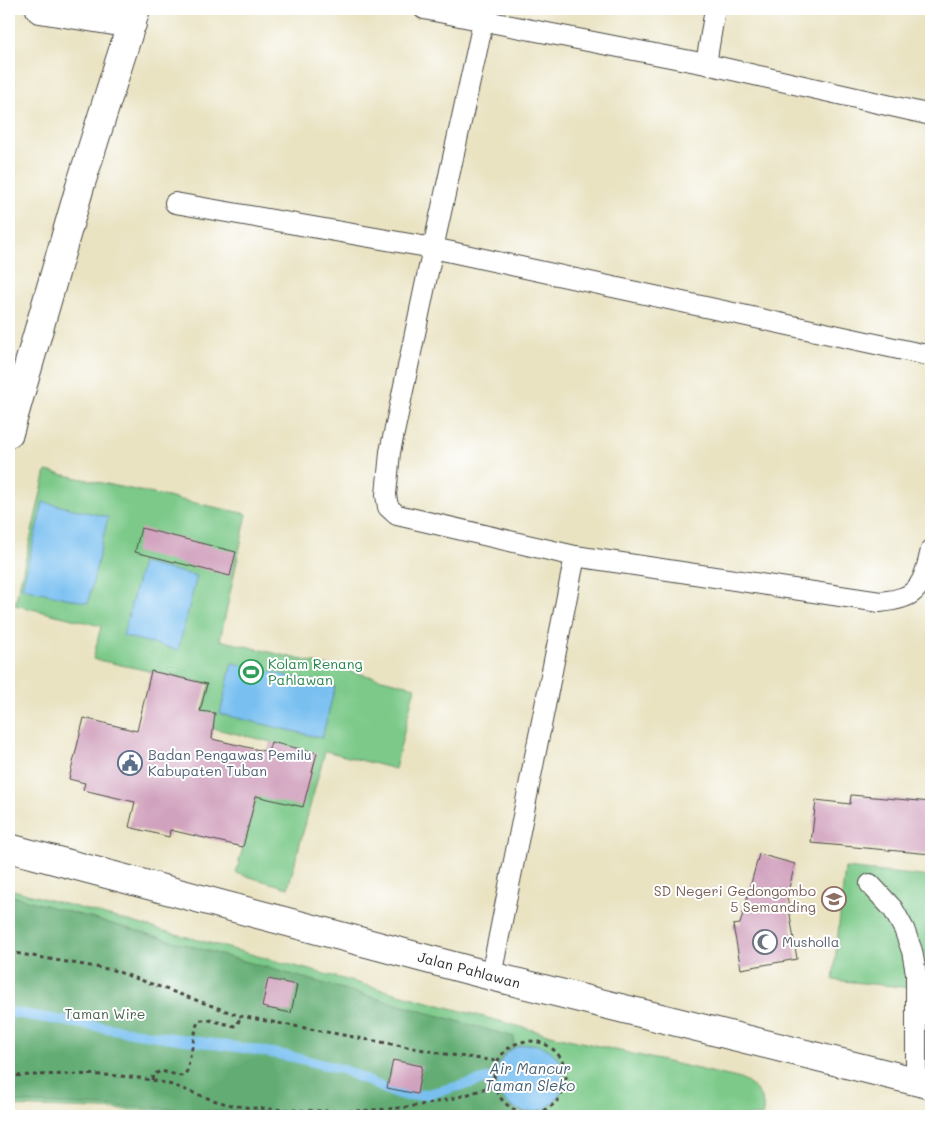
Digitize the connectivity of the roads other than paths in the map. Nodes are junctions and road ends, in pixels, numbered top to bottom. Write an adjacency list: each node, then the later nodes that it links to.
1 (40, 9): 5 (main road)
2 (424, 9): 4 (lane)
3 (711, 10): 6 (lane)
4 (485, 14): 6 (lane); 9 (lane)
5 (134, 16): 11 (main road)
6 (706, 64): 7 (lane)
7 (931, 115)
8 (175, 204): 9 (lane)
9 (433, 248): 10 (lane); 13 (lane)
10 (931, 356)
11 (9, 433)
12 (931, 550): 13 (lane)
13 (576, 556): 16 (lane)
14 (9, 848): 16 (main road, Jalan Pahlawan)
15 (870, 884): 17 (lane)
16 (491, 976): 17 (main road, Jalan Pahlawan)
17 (924, 1083)

